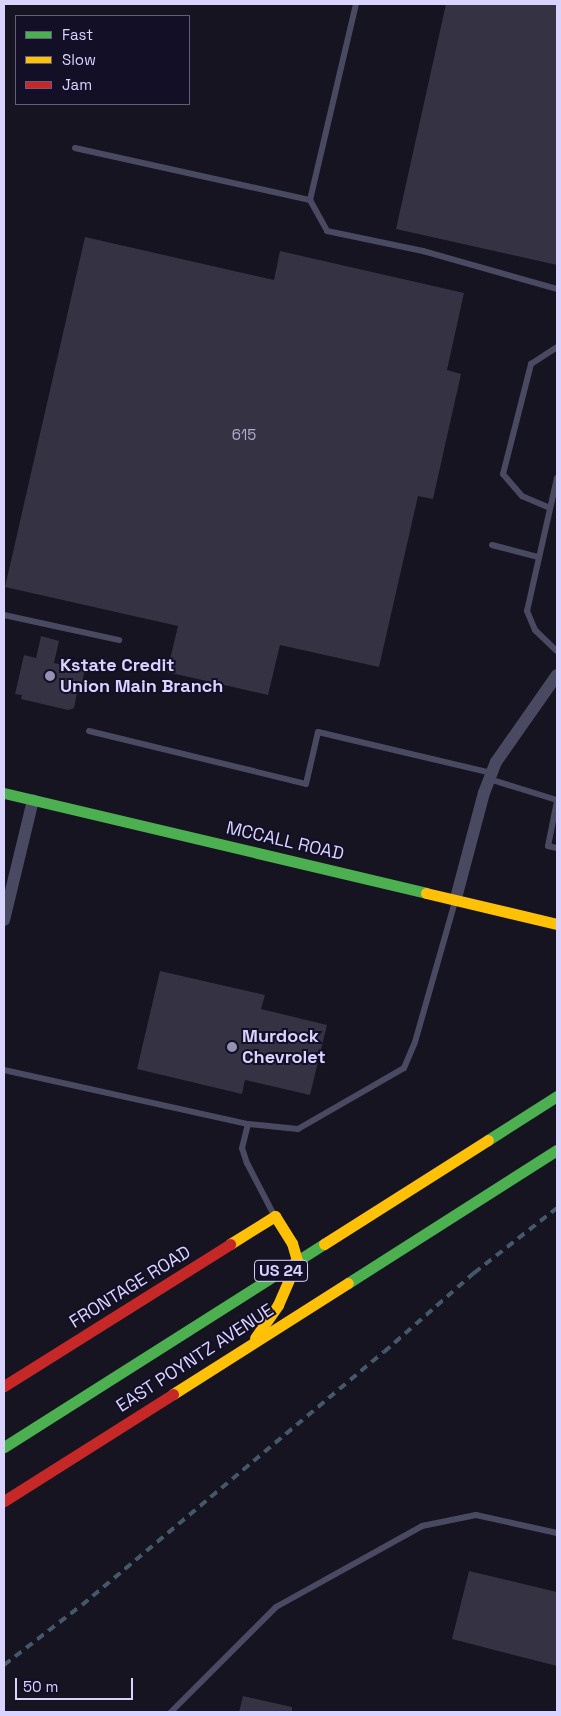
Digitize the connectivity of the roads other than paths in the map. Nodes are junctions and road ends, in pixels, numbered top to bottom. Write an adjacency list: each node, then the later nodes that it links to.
1 (356, 4): 3 (lane)
2 (75, 148): 3 (lane)
3 (310, 200): 4 (lane)
4 (557, 289)
5 (557, 347): 7 (lane)
6 (557, 478): 7 (lane)
7 (550, 508): 9 (lane)
8 (492, 545): 9 (lane)
9 (538, 557): 12 (lane)
10 (4, 615): 11 (lane)
11 (119, 640)
12 (557, 651)
13 (557, 675): 15 (street)
14 (89, 731): 15 (lane)
15 (490, 776): 18 (lane); 20 (street)
16 (4, 793): 17 (main road, MCCALL ROAD)
17 (33, 800): 20 (main road, MCCALL ROAD); 21 (street)
18 (557, 801): 19 (lane)
19 (557, 848)
20 (456, 898): 22 (main road, MCCALL ROAD); 25 (lane)
21 (4, 920)
22 (557, 924)
23 (4, 1070): 25 (lane)
24 (557, 1096): 28 (main road, EAST POYNTZ AVENUE / US 24)
25 (248, 1124): 27 (lane)
26 (557, 1150): 29 (main road, EAST POYNTZ AVENUE / US 24)
27 (275, 1216): 28 (main road); 30 (main road, FRONTAGE ROAD)
28 (297, 1261): 29 (main road); 31 (main road, EAST POYNTZ AVENUE / US 24)
29 (253, 1341): 32 (main road, EAST POYNTZ AVENUE / US 24)
30 (4, 1386)
31 (4, 1447)
32 (4, 1501)
33 (557, 1533): 34 (lane)
34 (171, 1712)

